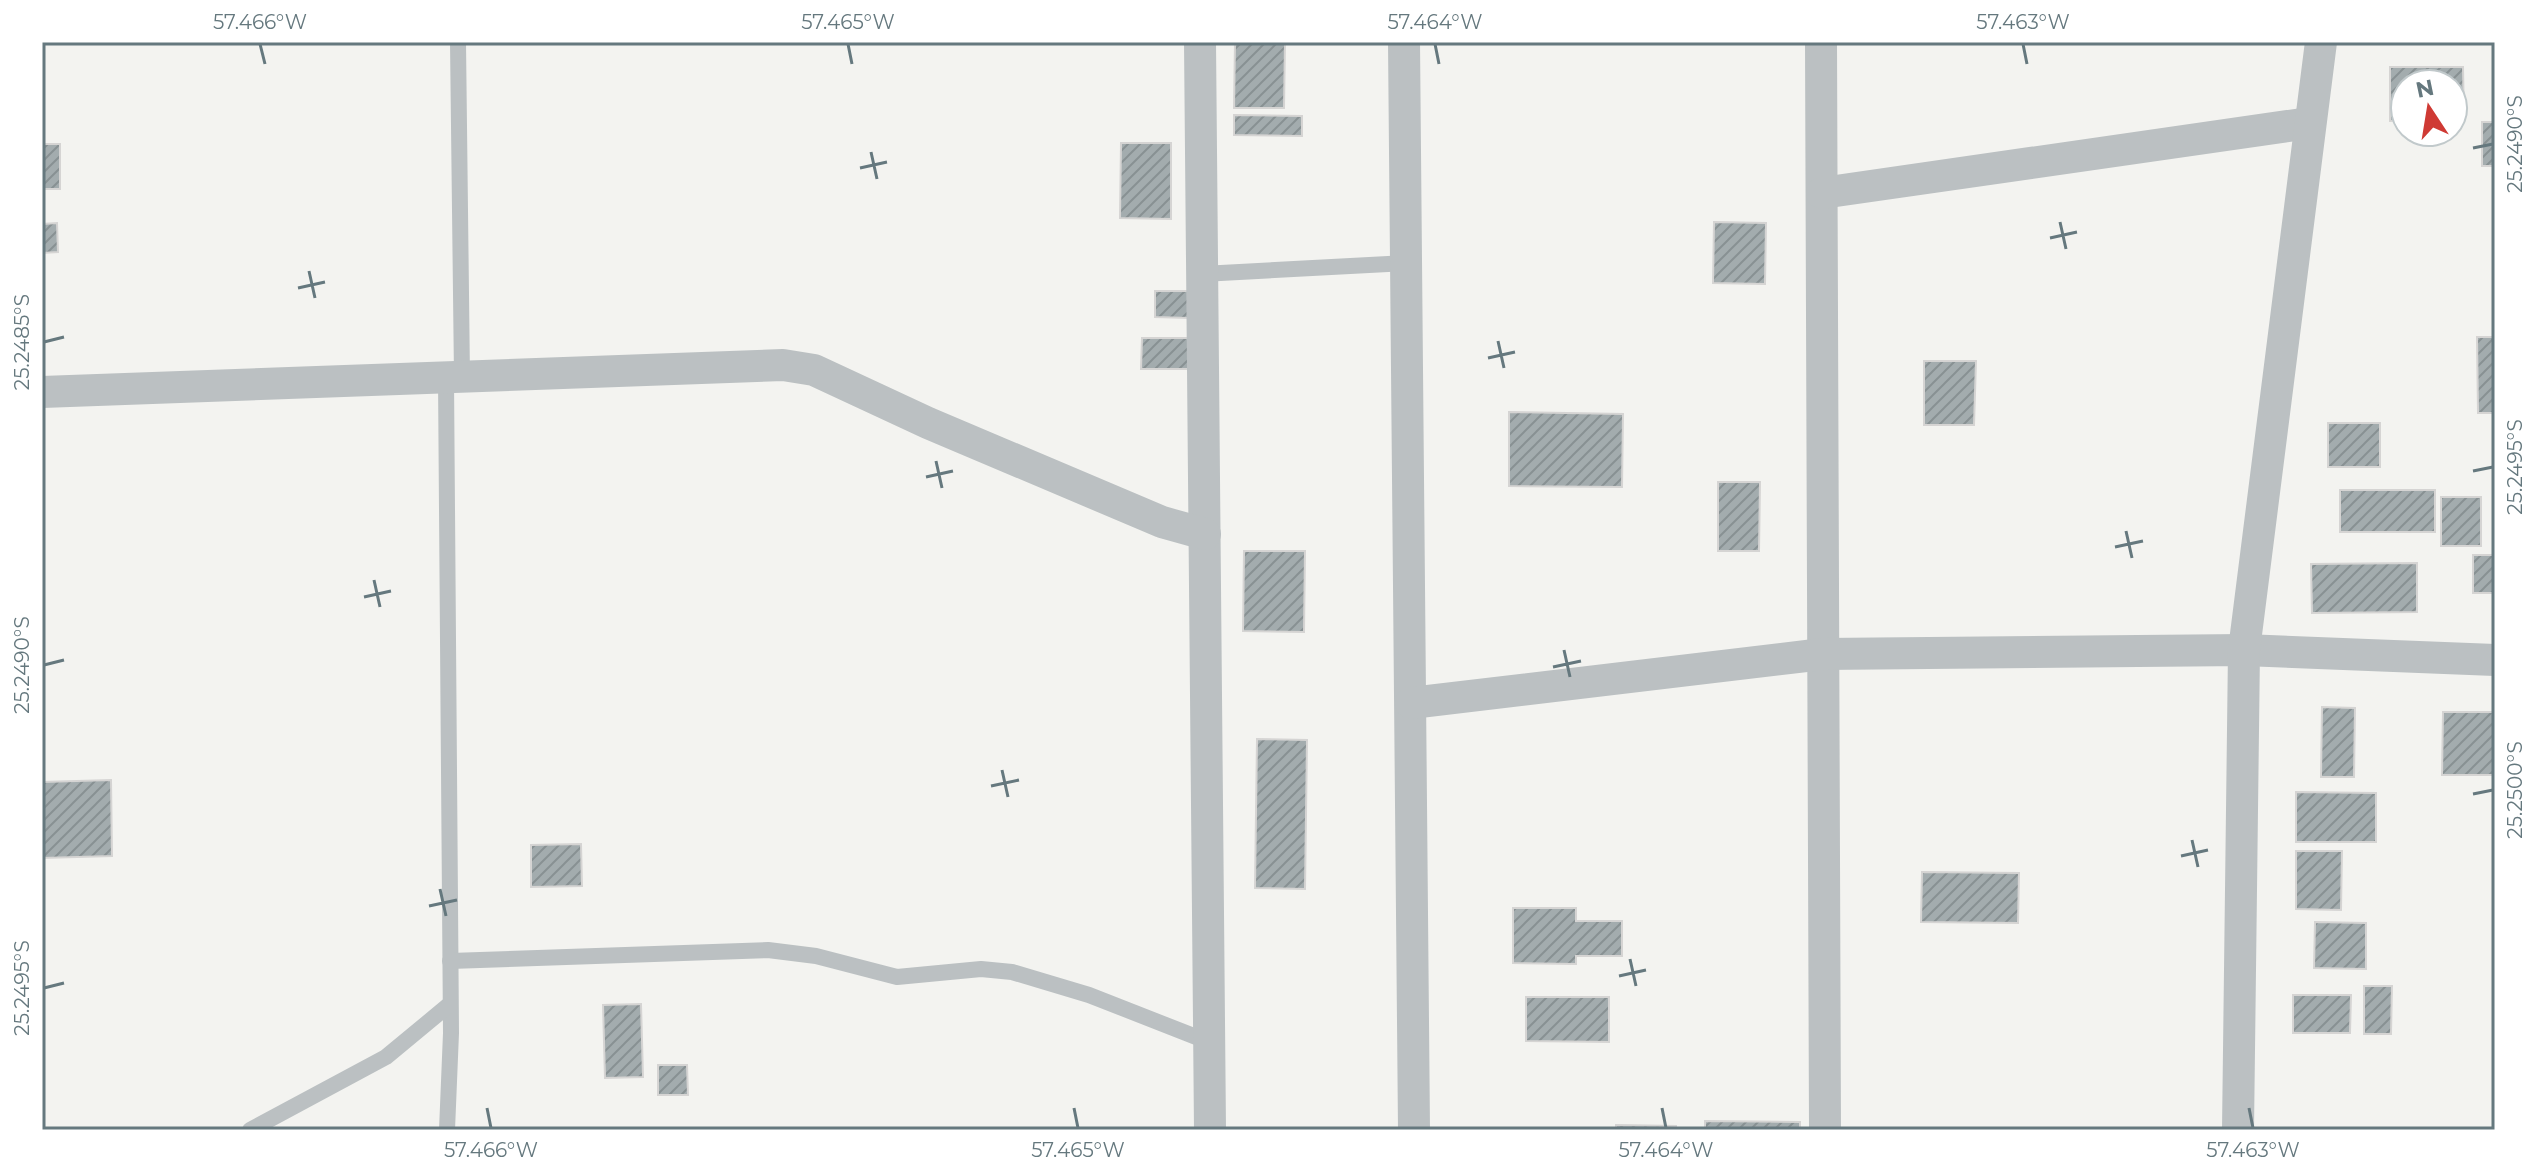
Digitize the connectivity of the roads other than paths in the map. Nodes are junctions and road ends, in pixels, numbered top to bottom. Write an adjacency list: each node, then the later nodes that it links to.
1 (458, 42): 10 (lane)
2 (1200, 42): 9 (street)
3 (1404, 42): 8 (street)
4 (1821, 42): 7 (street)
5 (2321, 42): 6 (street)
6 (2309, 123): 7 (street); 13 (street)
7 (1822, 193): 14 (street)
8 (1407, 263): 9 (lane); 16 (street)
9 (1202, 274): 12 (street)
10 (454, 377): 11 (street); 12 (street); 17 (lane)
11 (42, 392)
12 (1205, 534): 19 (street)
13 (2244, 650): 14 (street); 15 (street); 25 (street)
14 (1823, 654): 16 (street); 24 (street)
15 (2495, 660)
16 (1411, 703): 23 (street)
17 (450, 961): 18 (lane); 19 (lane)
18 (450, 1004): 20 (lane); 21 (lane)
19 (1209, 1042): 22 (street)
20 (250, 1130)
21 (447, 1130)
22 (1210, 1130)
23 (1414, 1130)
24 (1825, 1130)
25 (2238, 1130)

